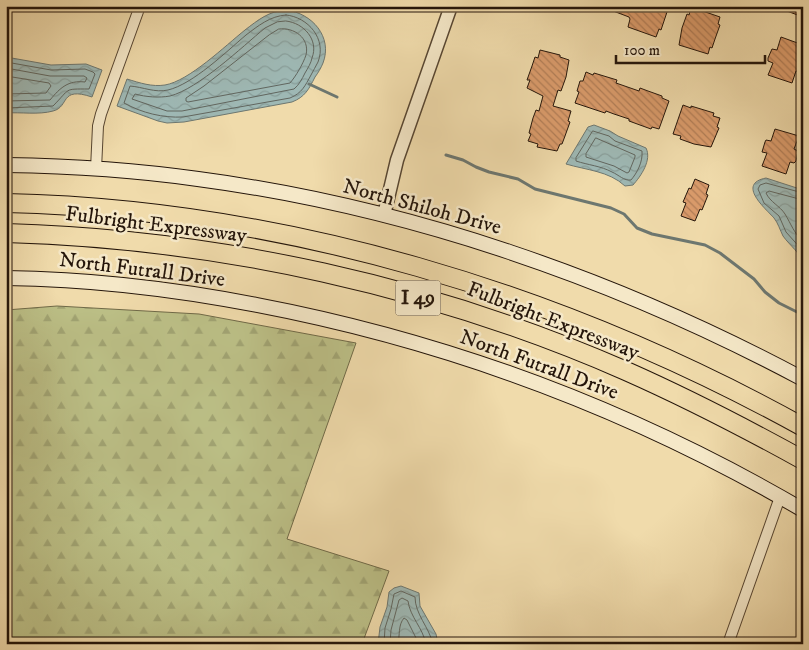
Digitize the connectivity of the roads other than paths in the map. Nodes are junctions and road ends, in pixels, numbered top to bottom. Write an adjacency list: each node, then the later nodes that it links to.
1 (140, 6): 4 (street)
2 (451, 6): 6 (street)
3 (6, 165): 4 (main road, North Shiloh Drive)
4 (96, 169): 6 (main road, North Shiloh Drive)
5 (6, 203): 10 (highway, Fulbright Expressway / I 49)
6 (384, 215): 9 (main road, North Shiloh Drive)
7 (6, 233): 11 (highway, Fulbright Expressway / I 49)
8 (6, 278): 12 (main road, North Futrall Drive)
9 (803, 379)
10 (803, 427)
11 (803, 460)
12 (780, 497): 13 (main road, North Futrall Drive); 14 (street)
13 (803, 510)
14 (728, 644)

